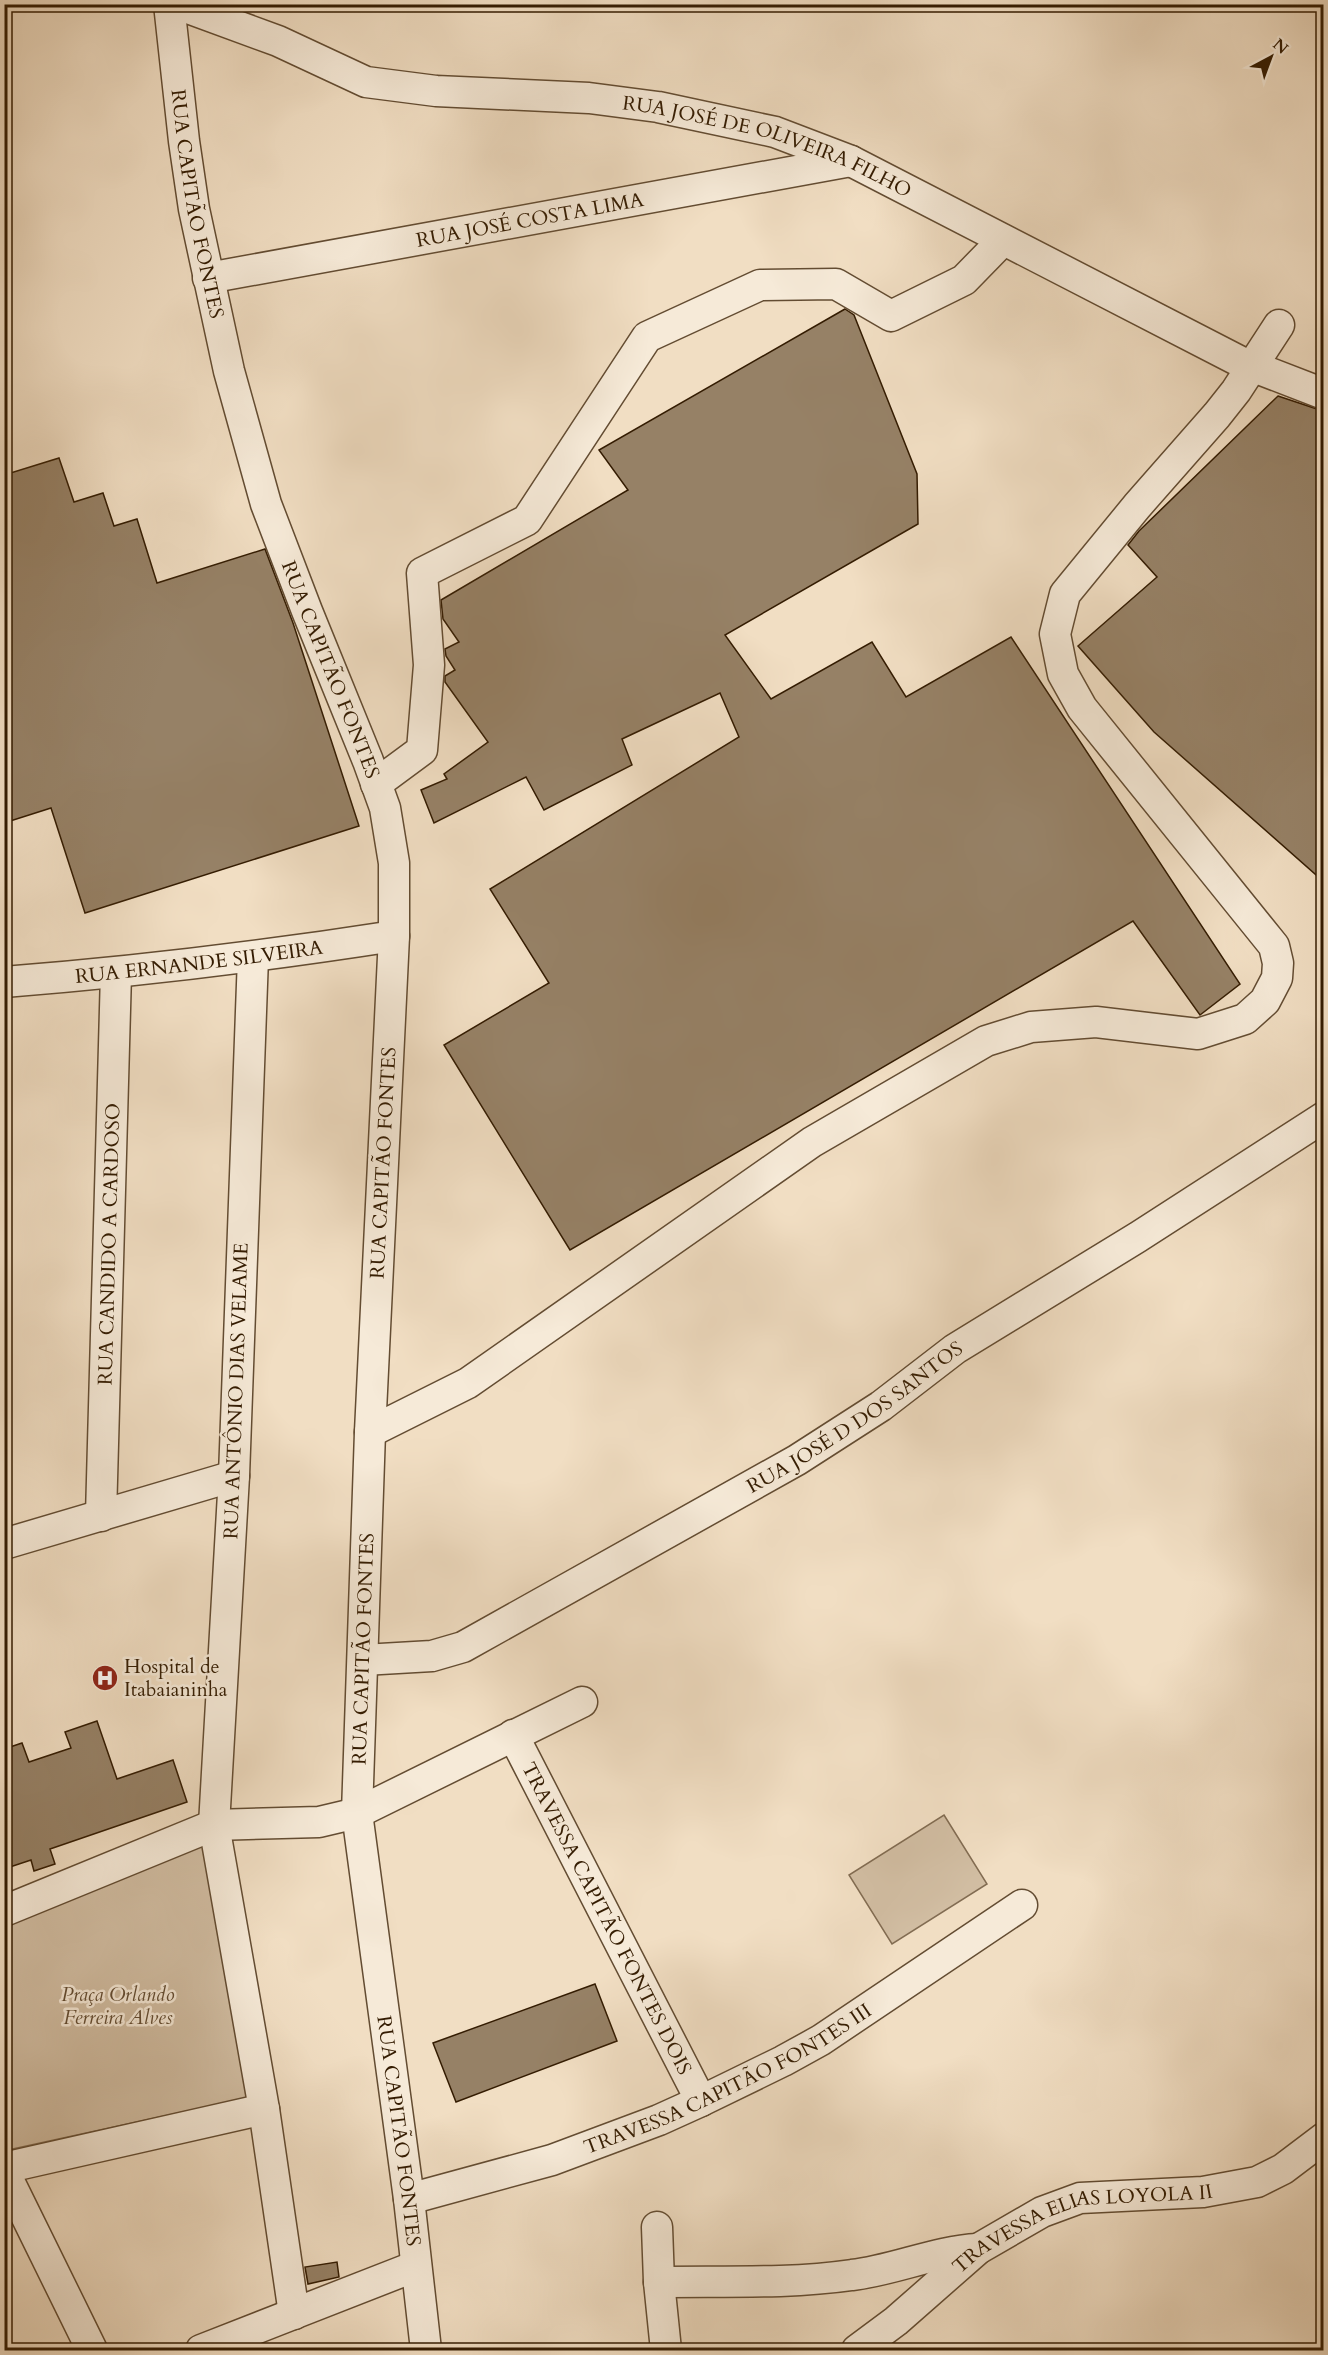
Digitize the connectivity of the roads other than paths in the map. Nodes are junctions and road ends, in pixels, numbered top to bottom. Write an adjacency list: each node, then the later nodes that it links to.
1 (169, 4): 5 (street, RUA CAPITÃO FONTES)
2 (177, 4): 3 (street, RUA JOSÉ DE OLIVEIRA FILHO)
3 (851, 161): 4 (street, RUA JOSÉ DE OLIVEIRA FILHO); 5 (street, RUA JOSÉ COSTA LIMA)
4 (1003, 240): 7 (street, RUA JOSÉ DE OLIVEIRA FILHO); 9 (street)
5 (208, 278): 9 (street, RUA CAPITÃO FONTES)
6 (1279, 325): 7 (street)
7 (1253, 366): 8 (street, RUA JOSÉ DE OLIVEIRA FILHO); 15 (street)
8 (1323, 394)
9 (376, 784): 10 (street, RUA CAPITÃO FONTES)
10 (394, 936): 11 (street, RUA ERNANDE SILVEIRA); 15 (street, RUA CAPITÃO FONTES)
11 (253, 957): 12 (street, RUA ERNANDE SILVEIRA); 16 (street, RUA ANTÔNIO DIAS VELAME)
12 (116, 973): 13 (street, RUA ERNANDE SILVEIRA); 17 (street, RUA CANDIDO A CARDOSO)
13 (4, 982)
14 (1323, 1117): 19 (street, RUA JOSÉ D DOS SANTOS)
15 (370, 1432): 19 (street, RUA CAPITÃO FONTES)
16 (234, 1476): 17 (street); 23 (street, RUA ANTÔNIO DIAS VELAME)
17 (101, 1516): 18 (street)
18 (4, 1544)
19 (363, 1660): 22 (street, RUA CAPITÃO FONTES)
20 (582, 1702): 21 (street)
21 (513, 1735): 22 (street); 26 (street, TRAVESSA CAPITÃO FONTES DOIS)
22 (357, 1814): 23 (street); 30 (street, RUA CAPITÃO FONTES)
23 (214, 1825): 25 (street); 27 (street)
24 (1022, 1905): 26 (street, TRAVESSA CAPITÃO FONTES III)
25 (4, 1911)
26 (701, 2101): 30 (street, TRAVESSA CAPITÃO FONTES III)
27 (264, 2109): 29 (street); 35 (street)
28 (1318, 2150): 32 (street, TRAVESSA ELIAS LOYOLA II)
29 (4, 2169): 36 (street)
30 (409, 2199): 33 (street, RUA CAPITÃO FONTES)
31 (657, 2227): 34 (street)
32 (978, 2249): 34 (street); 40 (street, TRAVESSA ELIAS LOYOLA II)
33 (416, 2266): 35 (street); 38 (street, RUA CAPITÃO FONTES)
34 (659, 2282): 39 (street)
35 (294, 2314): 37 (street)
36 (92, 2350)
37 (201, 2350)
38 (426, 2350)
39 (666, 2350)
40 (857, 2350)

